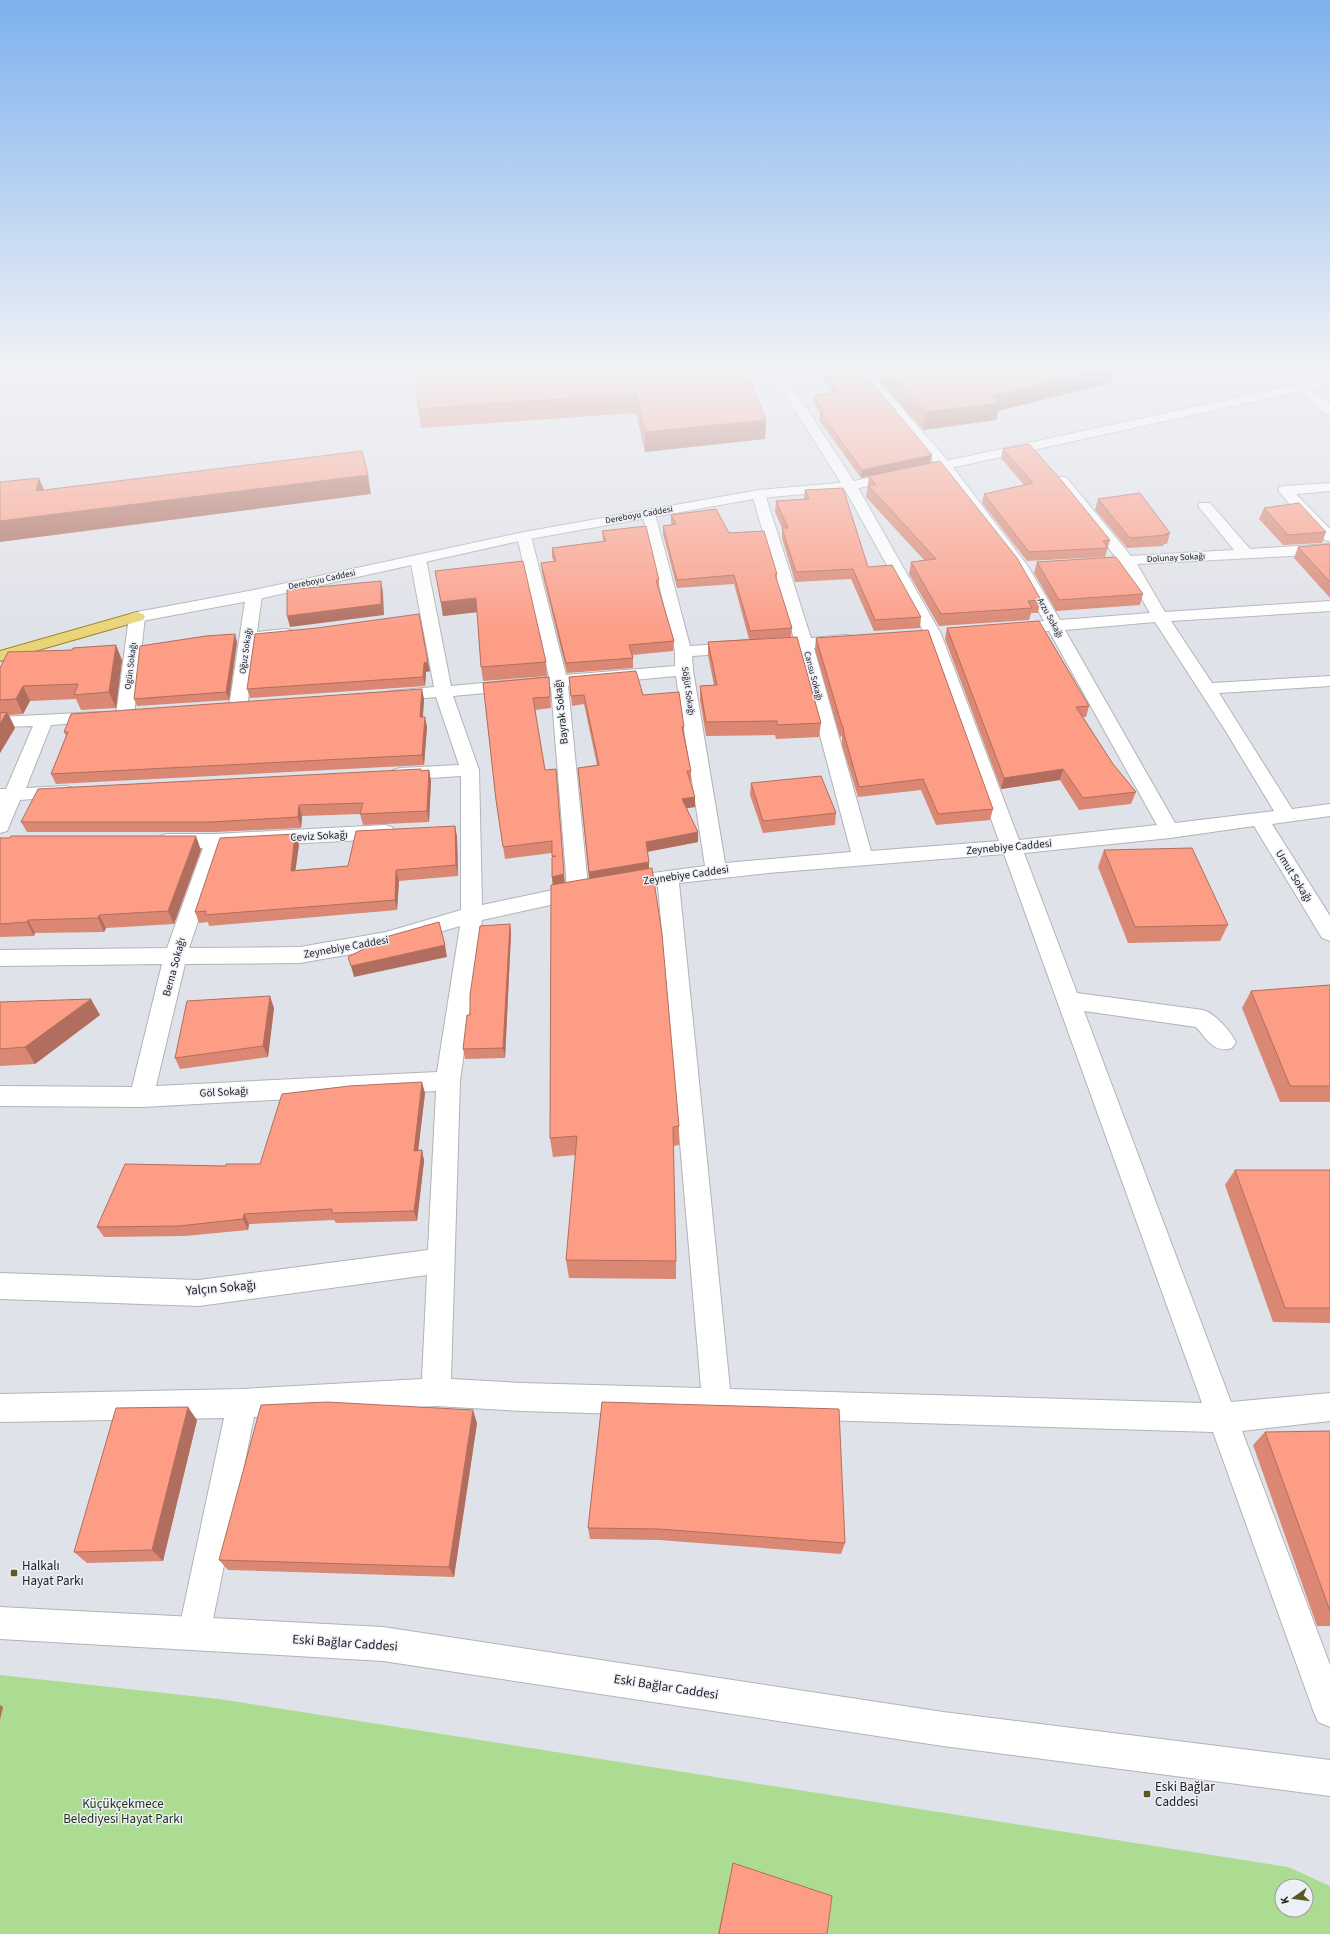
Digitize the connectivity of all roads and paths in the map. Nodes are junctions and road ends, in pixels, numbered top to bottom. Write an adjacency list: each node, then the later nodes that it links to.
1 (831, 456): 5 (street)
2 (936, 456): 4 (street, Arzu Sokağı)
3 (1040, 457): 4 (street, Dereboyu Caddesi); 15 (street)
4 (944, 465): 5 (street, Dereboyu Caddesi); 21 (street, Arzu Sokağı)
5 (850, 486): 7 (street, Dereboyu Caddesi); 51 (street)
6 (1330, 487): 11 (street)
7 (760, 494): 9 (street, Dereboyu Caddesi); 27 (street, Cansu Sokağı)
8 (1205, 506): 13 (street)
9 (649, 513): 10 (street, Dereboyu Caddesi); 28 (street, Söğüt Sokağı)
10 (524, 536): 14 (street, Dereboyu Caddesi); 32 (street, Bayrak Sokağı)
11 (1330, 537)
12 (1330, 549): 13 (street, Dolunay Sokağı)
13 (1246, 554): 15 (street, Dolunay Sokağı)
14 (418, 559): 17 (street, Dereboyu Caddesi); 34 (street)
15 (1127, 561): 16 (street, Dolunay Sokağı); 20 (street)
16 (1097, 563)
17 (254, 595): 19 (street, Dereboyu Caddesi); 24 (street, Oğuz Sokağı)
18 (1330, 606): 20 (street)
19 (137, 617): 26 (main road); 29 (main road); 37 (street, Ogün Sokağı)
20 (1160, 617): 21 (street); 33 (street)
21 (1055, 626): 22 (street); 47 (street, Arzu Sokağı)
22 (996, 630)
23 (303, 633): 24 (street)
24 (248, 638): 36 (street, Oğuz Sokağı)
25 (865, 639): 27 (street)
26 (0, 643)
27 (804, 643): 28 (street); 52 (street, Cansu Sokağı)
28 (683, 651): 30 (street, Söğüt Sokağı)
29 (0, 656)
30 (684, 670): 32 (street); 53 (street, Söğüt Sokağı)
31 (1330, 681): 33 (street)
32 (559, 682): 34 (street); 55 (street, Bayrak Sokağı)
33 (1207, 689): 44 (street)
34 (443, 691): 35 (street); 39 (street)
35 (377, 697)
36 (238, 707)
37 (44, 721): 38 (street); 42 (street)
38 (0, 722)
39 (470, 770): 40 (street); 56 (street)
40 (384, 775)
41 (85, 791): 42 (street)
42 (7, 795): 48 (street)
43 (1330, 810): 44 (street, Zeynebiye Caddesi)
44 (1286, 815): 45 (street, Zeynebiye Caddesi)
45 (1259, 820): 47 (street, Zeynebiye Caddesi); 57 (street, Umut Sokağı)
46 (407, 831): 50 (street, Ceviz Sokağı)
47 (1170, 832): 51 (street, Zeynebiye Caddesi)
48 (3, 836)
49 (152, 841): 50 (street, Ceviz Sokağı)
50 (215, 841): 59 (street, Berna Sokağı)
51 (1012, 847): 52 (street, Zeynebiye Caddesi); 60 (street)
52 (862, 858): 53 (street, Zeynebiye Caddesi)
53 (716, 871): 54 (street, Zeynebiye Caddesi)
54 (668, 877): 55 (street, Zeynebiye Caddesi); 69 (street)
55 (578, 892): 56 (street, Zeynebiye Caddesi)
56 (472, 915): 59 (street, Zeynebiye Caddesi); 62 (street)
57 (1329, 930)
58 (0, 958): 59 (street, Zeynebiye Caddesi)
59 (175, 958): 64 (street, Berna Sokağı)
60 (1070, 1002): 61 (street); 72 (street)
61 (1224, 1042)
62 (448, 1081): 64 (street, Göl Sokağı); 65 (street)
63 (0, 1096): 64 (street, Göl Sokağı)
64 (142, 1096)
65 (440, 1261): 66 (street, Yalçın Sokağı); 67 (street)
66 (0, 1286)
67 (436, 1392): 68 (street); 69 (street)
68 (242, 1403): 71 (street); 74 (street)
69 (717, 1403): 72 (street)
70 (1330, 1407): 72 (street)
71 (0, 1408)
72 (1222, 1418): 75 (street)
73 (0, 1623): 74 (street, Eski Bağlar Caddesi)
74 (194, 1634): 76 (street, Eski Bağlar Caddesi)
75 (1330, 1710)
76 (1330, 1778)

